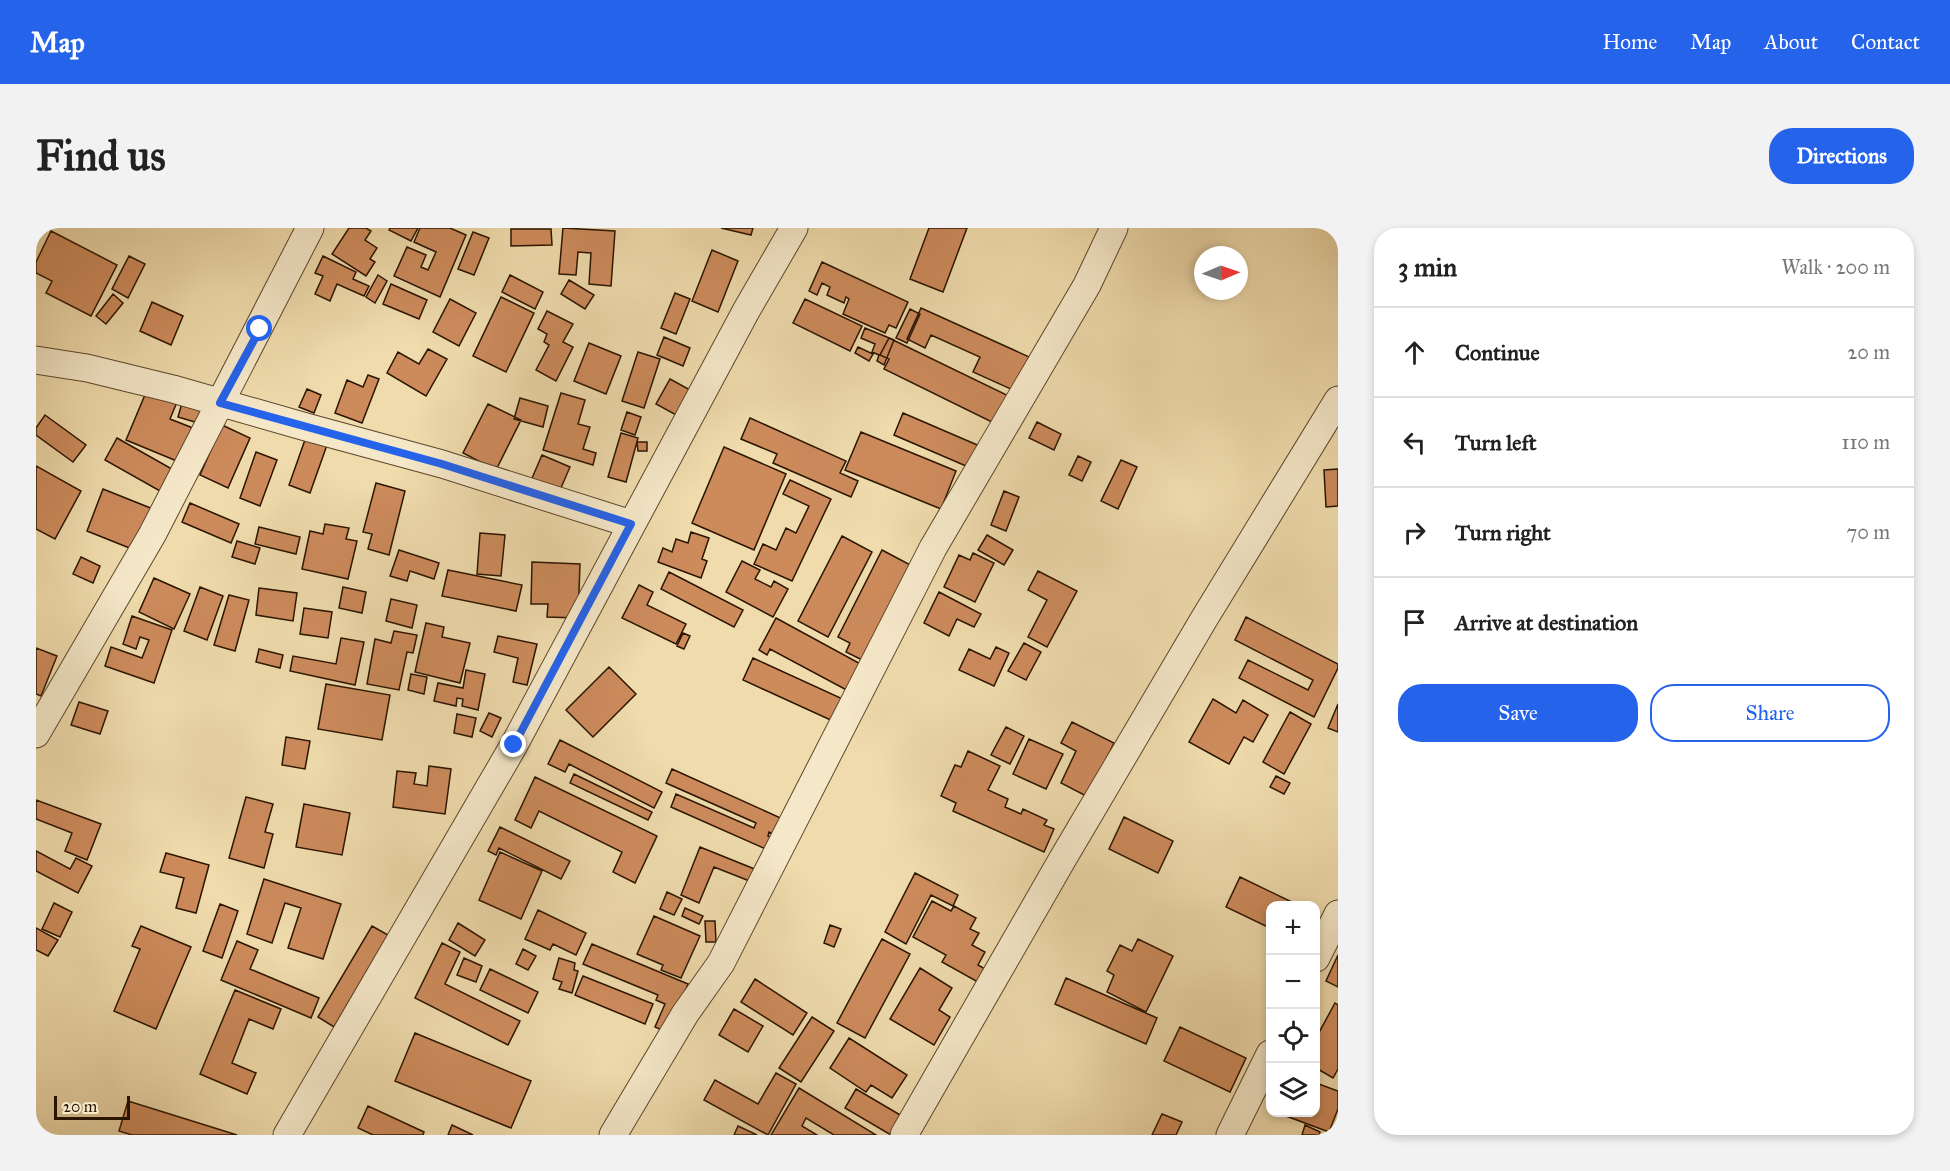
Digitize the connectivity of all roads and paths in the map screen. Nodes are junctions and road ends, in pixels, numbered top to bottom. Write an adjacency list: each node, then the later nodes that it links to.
1 (310, 228): 6 (street)
2 (794, 228): 7 (street)
3 (1114, 228): 13 (street)
4 (36, 360): 6 (street)
5 (1338, 400): 14 (street)
6 (220, 403): 7 (street); 8 (street)
7 (631, 524): 12 (street)
8 (36, 734)
9 (1338, 914): 10 (street)
10 (1318, 955)
11 (1266, 1062): 15 (street)
12 (287, 1135)
13 (613, 1135)
14 (904, 1135)
15 (1230, 1135)

